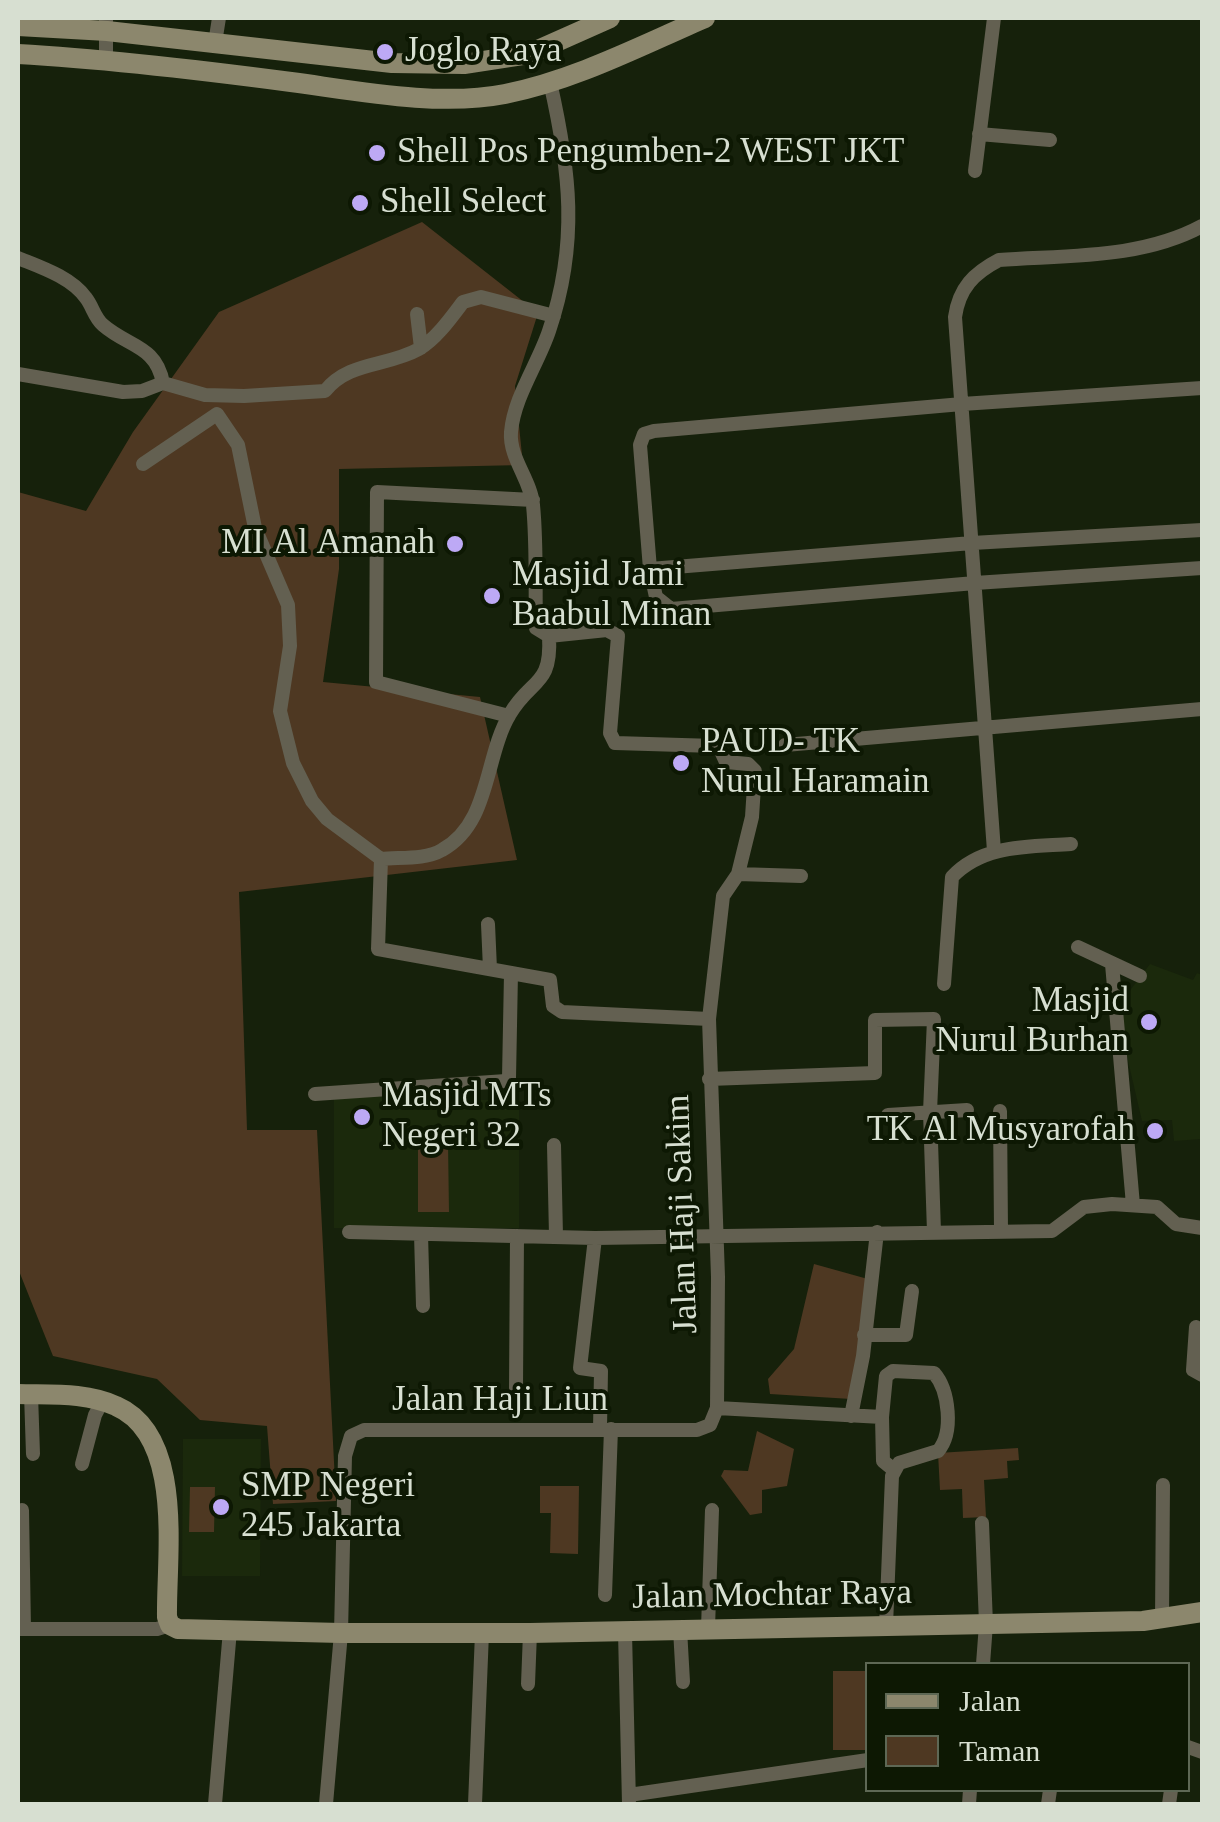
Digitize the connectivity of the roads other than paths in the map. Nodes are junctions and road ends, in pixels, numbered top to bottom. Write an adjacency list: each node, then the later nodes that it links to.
1 (218, 18): 9 (street)
2 (610, 18): 8 (street)
3 (704, 18): 13 (street)
4 (994, 18): 15 (street)
5 (63, 23): 6 (street); 7 (street); 11 (street)
6 (107, 24): 9 (street); 12 (street)
7 (18, 26)
8 (576, 34): 9 (street); 13 (street)
9 (215, 43)
10 (18, 54): 11 (street)
11 (64, 56): 12 (street)
12 (106, 60): 14 (street)
13 (591, 68): 14 (street)
14 (550, 82): 21 (street)
15 (980, 134): 16 (street); 17 (street)
16 (1050, 140)
17 (974, 171)
18 (1202, 226): 27 (street)
19 (18, 258): 24 (street)
20 (417, 314): 22 (street)
21 (554, 316): 22 (street); 30 (street)
22 (422, 348): 26 (street)
23 (18, 374): 24 (street)
24 (163, 383): 26 (street)
25 (1202, 388): 27 (street)
26 (206, 394): 28 (street)
27 (962, 404): 32 (street); 33 (street)
28 (217, 414): 29 (street); 43 (street)
29 (143, 464)
30 (533, 500): 36 (street); 38 (street)
31 (1202, 530): 32 (street)
32 (972, 543): 33 (street); 35 (street)
33 (650, 568): 35 (street)
34 (1202, 568): 35 (street)
35 (976, 583): 39 (street)
36 (550, 636): 38 (street); 44 (street, Jalan Haji Sakim)
37 (1202, 710): 39 (street)
38 (509, 716): 43 (street)
39 (984, 727): 40 (street); 42 (street)
40 (785, 745)
41 (1071, 844): 42 (street)
42 (994, 852): 52 (street)
43 (380, 859): 49 (street)
44 (738, 874): 45 (street); 53 (street, Jalan Haji Sakim)
45 (801, 876)
46 (488, 924): 49 (street)
47 (1078, 947): 48 (street)
48 (1112, 964): 51 (street); 61 (street)
49 (490, 969): 50 (street)
50 (511, 973): 53 (street); 55 (street)
51 (1140, 976)
52 (944, 984)
53 (709, 1019): 54 (street, Jalan Haji Sakim)
54 (709, 1079): 58 (street); 68 (street, Jalan Haji Sakim)
55 (315, 1094)
56 (967, 1110): 58 (street)
57 (1000, 1111): 63 (street)
58 (930, 1112): 59 (street); 66 (street)
59 (888, 1115)
60 (554, 1144): 70 (street)
61 (1133, 1205): 62 (street); 63 (street)
62 (1202, 1228)
63 (1001, 1231): 66 (street)
64 (349, 1232): 67 (street)
65 (877, 1232): 66 (street); 68 (street); 75 (street)
66 (934, 1232)
67 (421, 1234): 69 (street); 73 (street)
68 (716, 1235): 71 (street); 80 (street, Jalan Haji Sakim)
69 (517, 1236): 70 (street); 77 (street)
70 (556, 1236): 71 (street)
71 (596, 1238): 83 (street)
72 (912, 1291): 75 (street)
73 (423, 1306)
74 (1196, 1327): 76 (street)
75 (864, 1335): 81 (street)
76 (1202, 1375)
77 (516, 1388)
78 (24, 1394): 79 (street); 84 (street)
79 (102, 1402): 85 (street); 95 (street)
80 (717, 1408): 81 (street); 83 (street, Jalan Haji Liun)
81 (852, 1416): 82 (street)
82 (882, 1417): 86 (street); 86 (street)
83 (606, 1429): 91 (street); 104 (street, Jalan Haji Liun)
84 (33, 1454)
85 (82, 1464)
86 (894, 1470): 96 (street)
87 (1163, 1485): 93 (street)
88 (22, 1510): 99 (street)
89 (712, 1510): 98 (street)
90 (982, 1523): 94 (street)
91 (605, 1595)
92 (1202, 1612): 93 (street, Jalan Mochtar Raya)
93 (1162, 1620): 94 (street, Jalan Mochtar Raya)
94 (986, 1624): 96 (street, Jalan Mochtar Raya); 105 (street)
95 (170, 1626): 99 (street); 100 (street, Jalan Mochtar Raya)
96 (886, 1626): 98 (street, Jalan Mochtar Raya)
97 (680, 1628): 98 (street, Jalan Mochtar Raya); 101 (street, Jalan Mochtar Raya); 106 (street)
98 (708, 1628)
99 (21, 1629)
100 (230, 1630): 104 (street, Jalan Mochtar Raya); 110 (street)
101 (624, 1632): 103 (street, Jalan Mochtar Raya); 109 (street)
102 (482, 1633): 103 (street, Jalan Mochtar Raya); 104 (street, Jalan Mochtar Raya); 112 (street)
103 (530, 1633): 107 (street)
104 (342, 1634): 111 (street)
105 (984, 1662)
106 (683, 1682)
107 (528, 1684)
108 (865, 1760): 109 (street)
109 (629, 1800)
110 (215, 1804)
111 (326, 1804)
112 (475, 1804)

